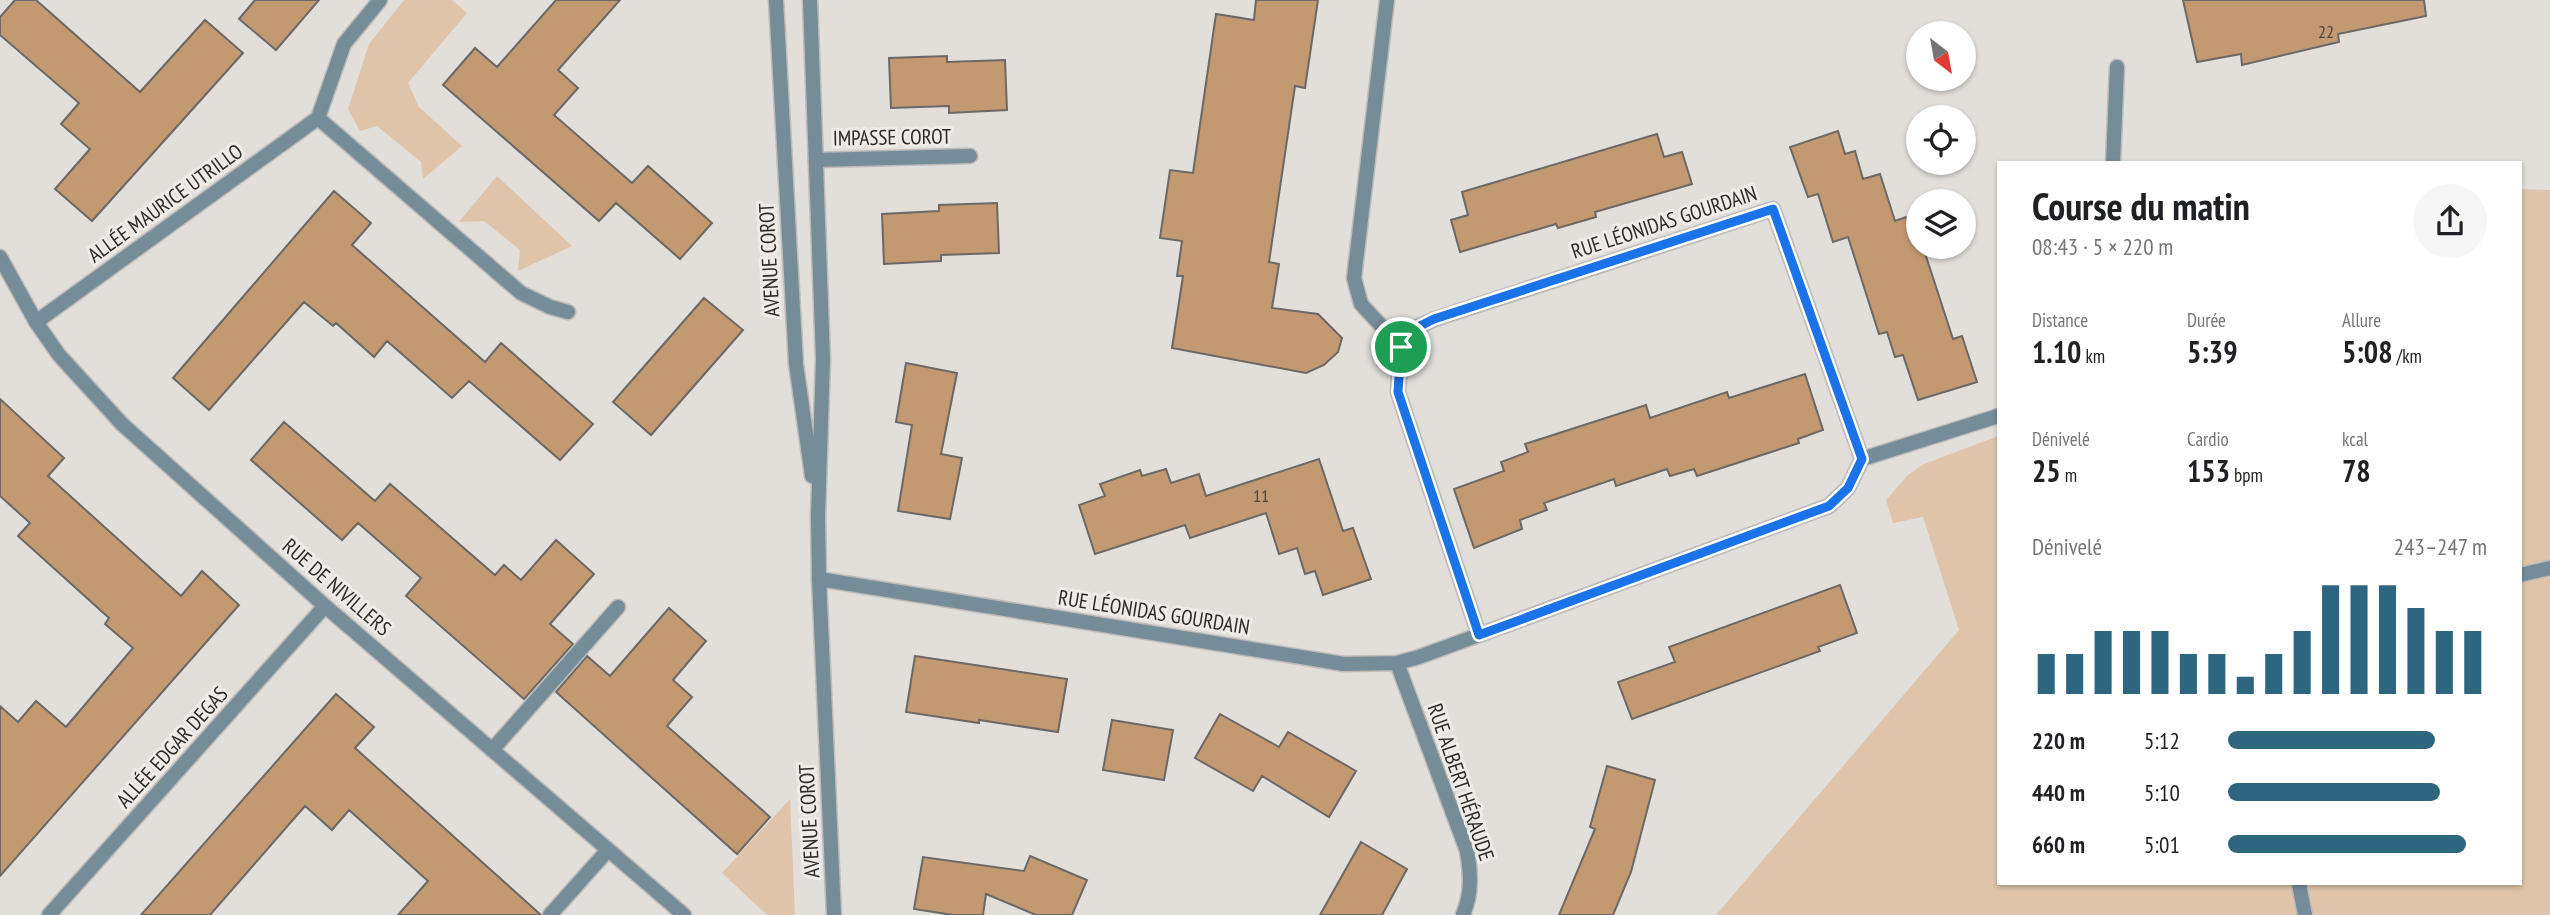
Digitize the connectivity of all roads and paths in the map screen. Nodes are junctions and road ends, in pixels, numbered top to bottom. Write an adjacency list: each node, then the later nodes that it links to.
1 (380, 0): 6 (street)
2 (776, 0): 16 (street, AVENUE COROT)
3 (810, 0): 8 (street, AVENUE COROT)
4 (1387, 0): 13 (street)
5 (2117, 67): 9 (street)
6 (318, 118): 11 (street); 12 (street, ALLÉE MAURICE UTRILLO)
7 (970, 156): 8 (street, IMPASSE COROT)
8 (816, 160): 16 (street, AVENUE COROT)
9 (2113, 161)
10 (0, 257): 12 (street, RUE DE NIVILLERS)
11 (568, 312)
12 (36, 322): 20 (street, RUE DE NIVILLERS)
13 (1401, 347): 15 (street, RUE LÉONIDAS GOURDAIN); 22 (street)
14 (1997, 416): 15 (street)
15 (1862, 459): 22 (street, RUE LÉONIDAS GOURDAIN)
16 (818, 516): 19 (street, AVENUE COROT)
17 (2550, 568): 18 (street)
18 (2522, 575)
19 (819, 579): 23 (street, RUE LÉONIDAS GOURDAIN); 30 (street, AVENUE COROT)
20 (326, 606): 24 (street, RUE DE NIVILLERS); 27 (street, ALLÉE EDGAR DEGAS)
21 (618, 607): 24 (street)
22 (1479, 635): 23 (street, RUE LÉONIDAS GOURDAIN)
23 (1397, 663): 31 (street, RUE ALBERT HÉRAUDE)
24 (492, 750): 25 (street, RUE DE NIVILLERS)
25 (608, 850): 28 (street); 29 (street, RUE DE NIVILLERS)
26 (2299, 885): 32 (street)
27 (49, 915)
28 (550, 915)
29 (684, 915)
30 (834, 915)
31 (1463, 915)
32 (2305, 915)

